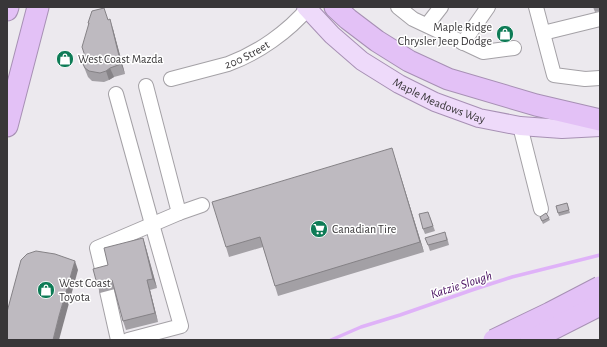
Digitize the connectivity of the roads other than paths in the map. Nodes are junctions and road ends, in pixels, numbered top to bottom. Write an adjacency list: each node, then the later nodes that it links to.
1 (8, 7): 9 (highway)
2 (38, 7): 20 (highway)
3 (335, 7): 19 (highway)
4 (398, 7): 11 (street)
5 (441, 7): 11 (street)
6 (488, 7): 13 (street)
7 (536, 7): 12 (street)
8 (308, 8): 16 (street, 200 Street); 21 (main road, Maple Meadows Way)
9 (7, 10)
10 (600, 19): 12 (street)
11 (427, 25): 13 (street)
12 (543, 33): 15 (street)
13 (463, 43): 14 (street)
14 (514, 48)
15 (600, 78)
16 (171, 79)
17 (146, 86): 25 (street)
18 (116, 94): 26 (street)
19 (600, 120)
20 (7, 126)
21 (520, 126): 22 (main road, Maple Meadows Way); 24 (street)
22 (600, 127)
23 (202, 206): 25 (street)
24 (540, 209)
25 (180, 213): 26 (street)
26 (152, 224): 27 (street); 32 (street)
27 (104, 277)
28 (600, 287): 34 (highway, bridge)
29 (107, 291): 31 (street)
30 (600, 305): 35 (highway, bridge)
31 (118, 340)
32 (128, 340)
33 (487, 340): 36 (street)
34 (494, 340)
35 (531, 340)
36 (536, 340)

